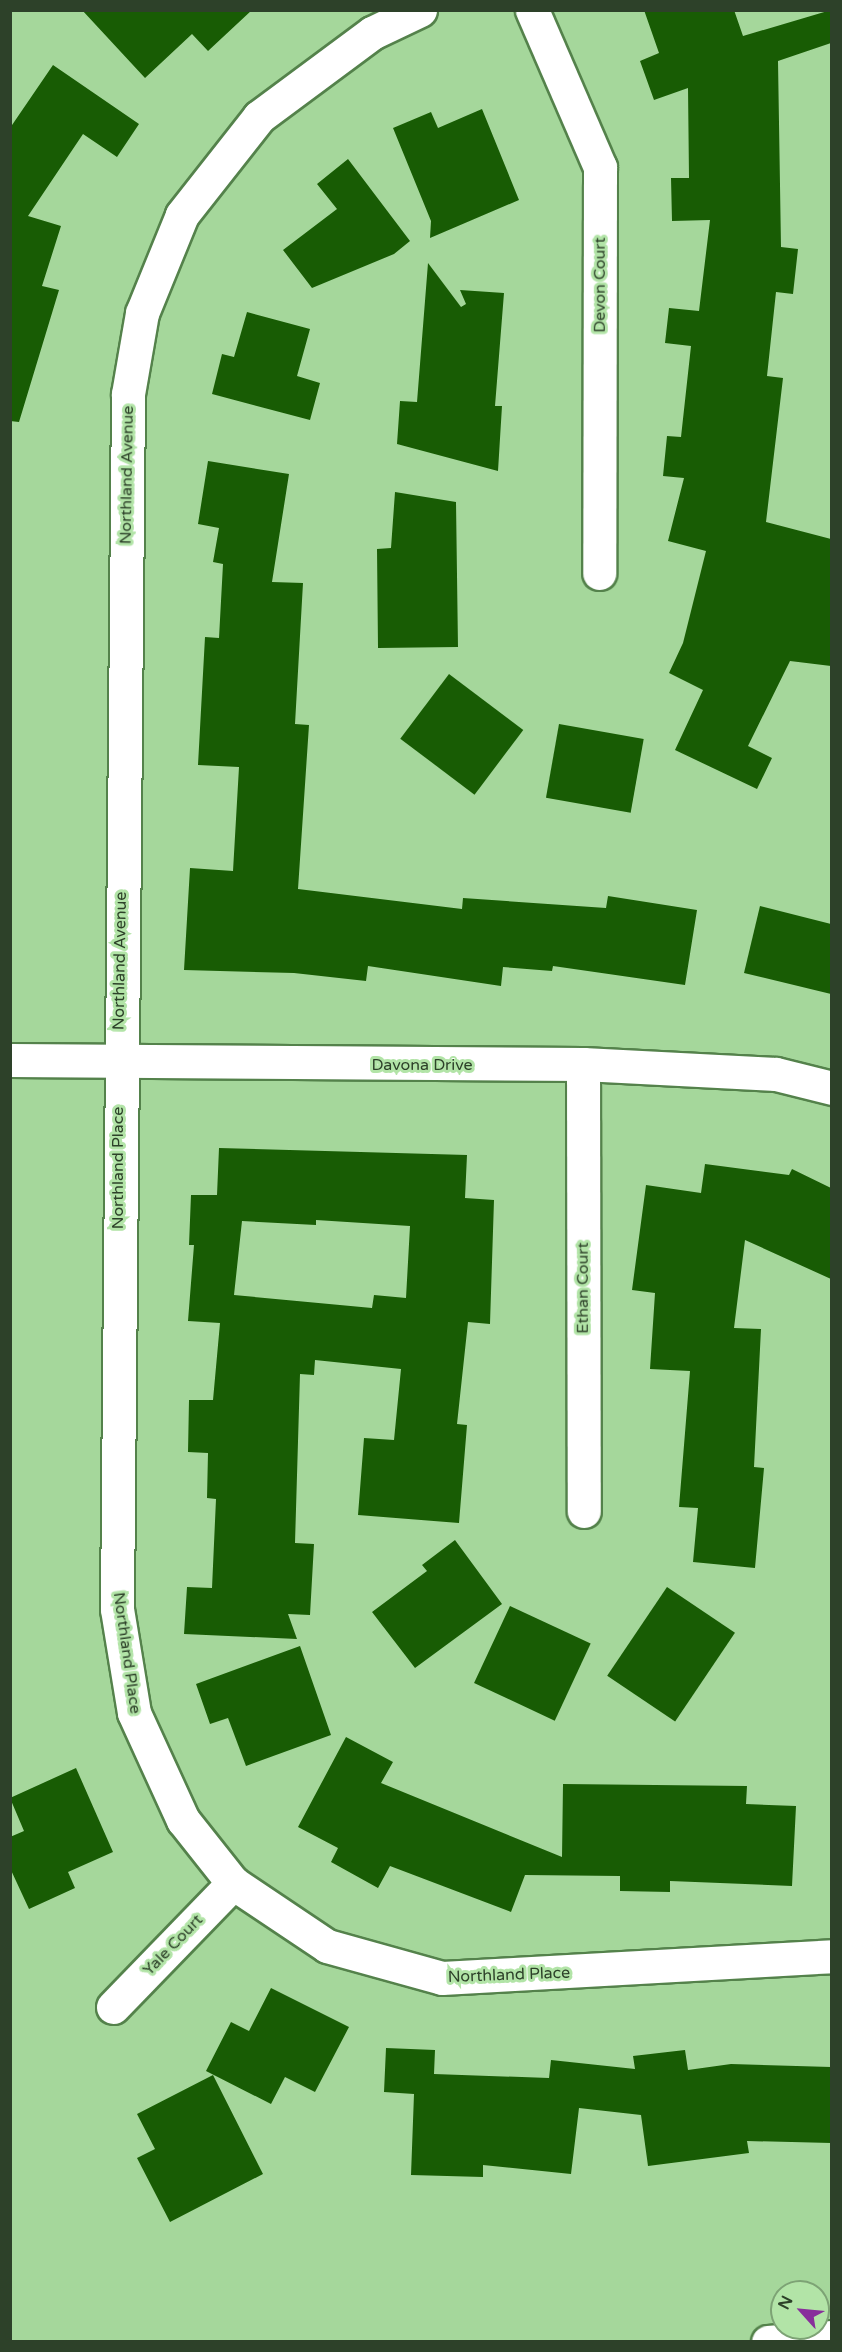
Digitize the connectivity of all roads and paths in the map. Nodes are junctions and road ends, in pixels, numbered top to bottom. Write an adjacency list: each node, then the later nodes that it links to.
1 (420, 10): 5 (main road, Northland Avenue)
2 (532, 10): 3 (main road, Devon Court)
3 (599, 573)
4 (10, 1060): 5 (main road, Davona Drive)
5 (119, 1061): 6 (main road, Davona Drive); 9 (main road, Northland Place)
6 (583, 1064): 7 (main road, Davona Drive); 8 (main road, Ethan Court)
7 (831, 1088)
8 (584, 1511)
9 (232, 1883): 10 (main road, Northland Place); 11 (main road, Yale Court)
10 (831, 1956)
11 (113, 2007)
12 (831, 2337): 13 (main road)
13 (768, 2342)

